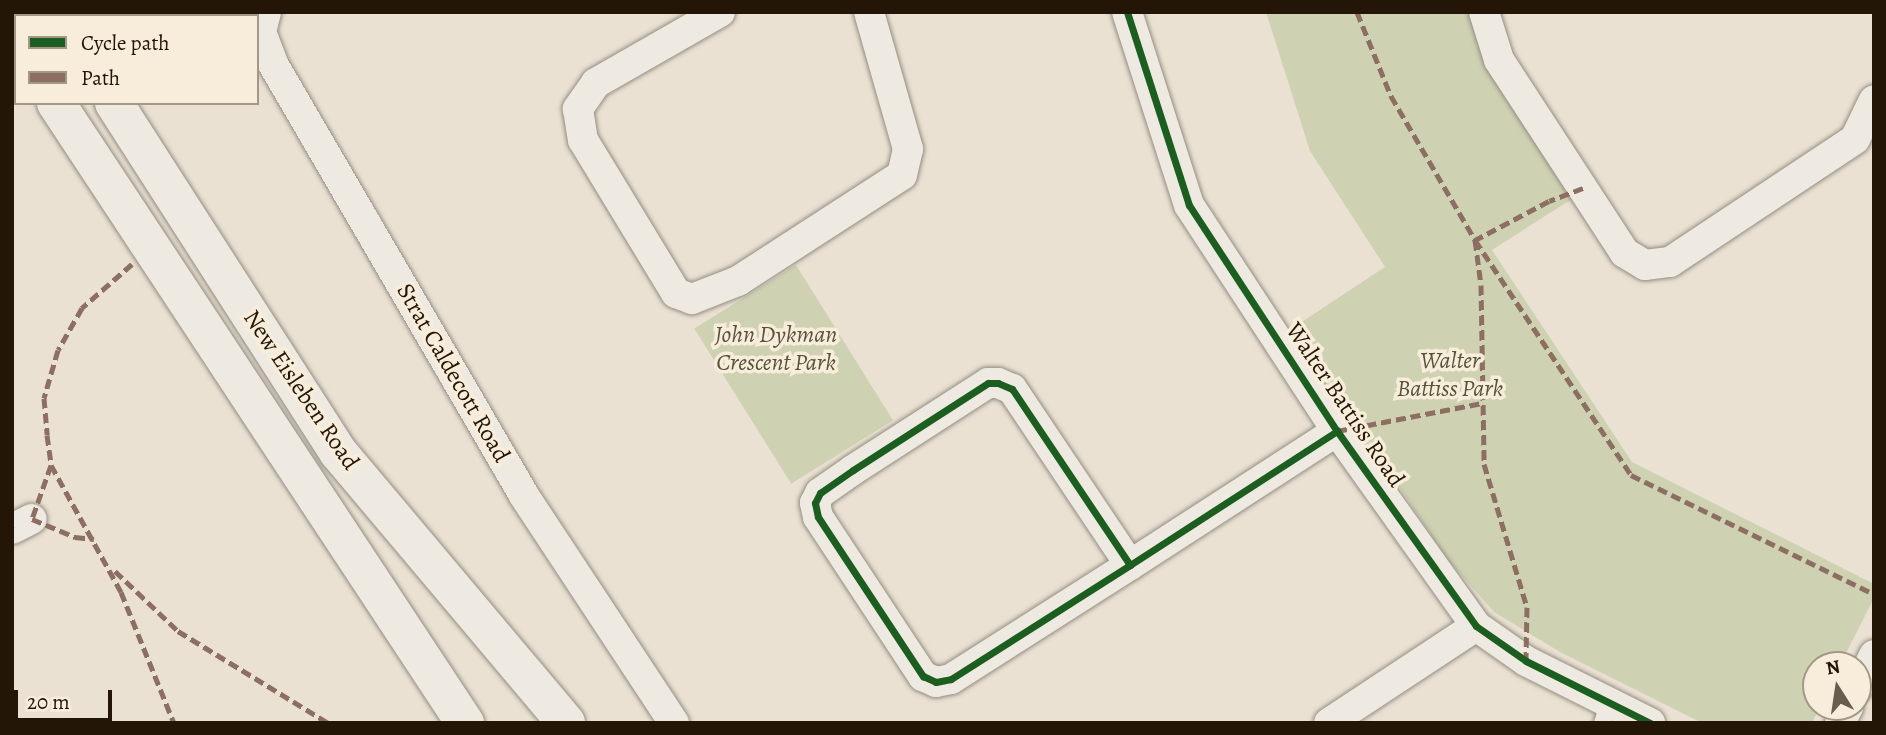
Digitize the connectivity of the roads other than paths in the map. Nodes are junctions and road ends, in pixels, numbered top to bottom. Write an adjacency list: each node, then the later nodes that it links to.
1 (266, 12): 15 (street, Strat Caldecott Road)
2 (720, 12): 3 (street)
3 (869, 12)
4 (1127, 12): 9 (street, Walter Battiss Road)
5 (1484, 12): 6 (street)
6 (1874, 100)
7 (57, 105): 13 (main road, New Eisleben Road)
8 (115, 105): 14 (main road, New Eisleben Road)
9 (1337, 432): 10 (street); 11 (street, Walter Battiss Road)
10 (1130, 565): 10 (street)
11 (1476, 626): 12 (street, Walter Battiss Road); 16 (street)
12 (1606, 713): 17 (street, Walter Battiss Road)
13 (465, 723)
14 (566, 723)
15 (674, 723)
16 (1329, 723)
17 (1650, 723)

